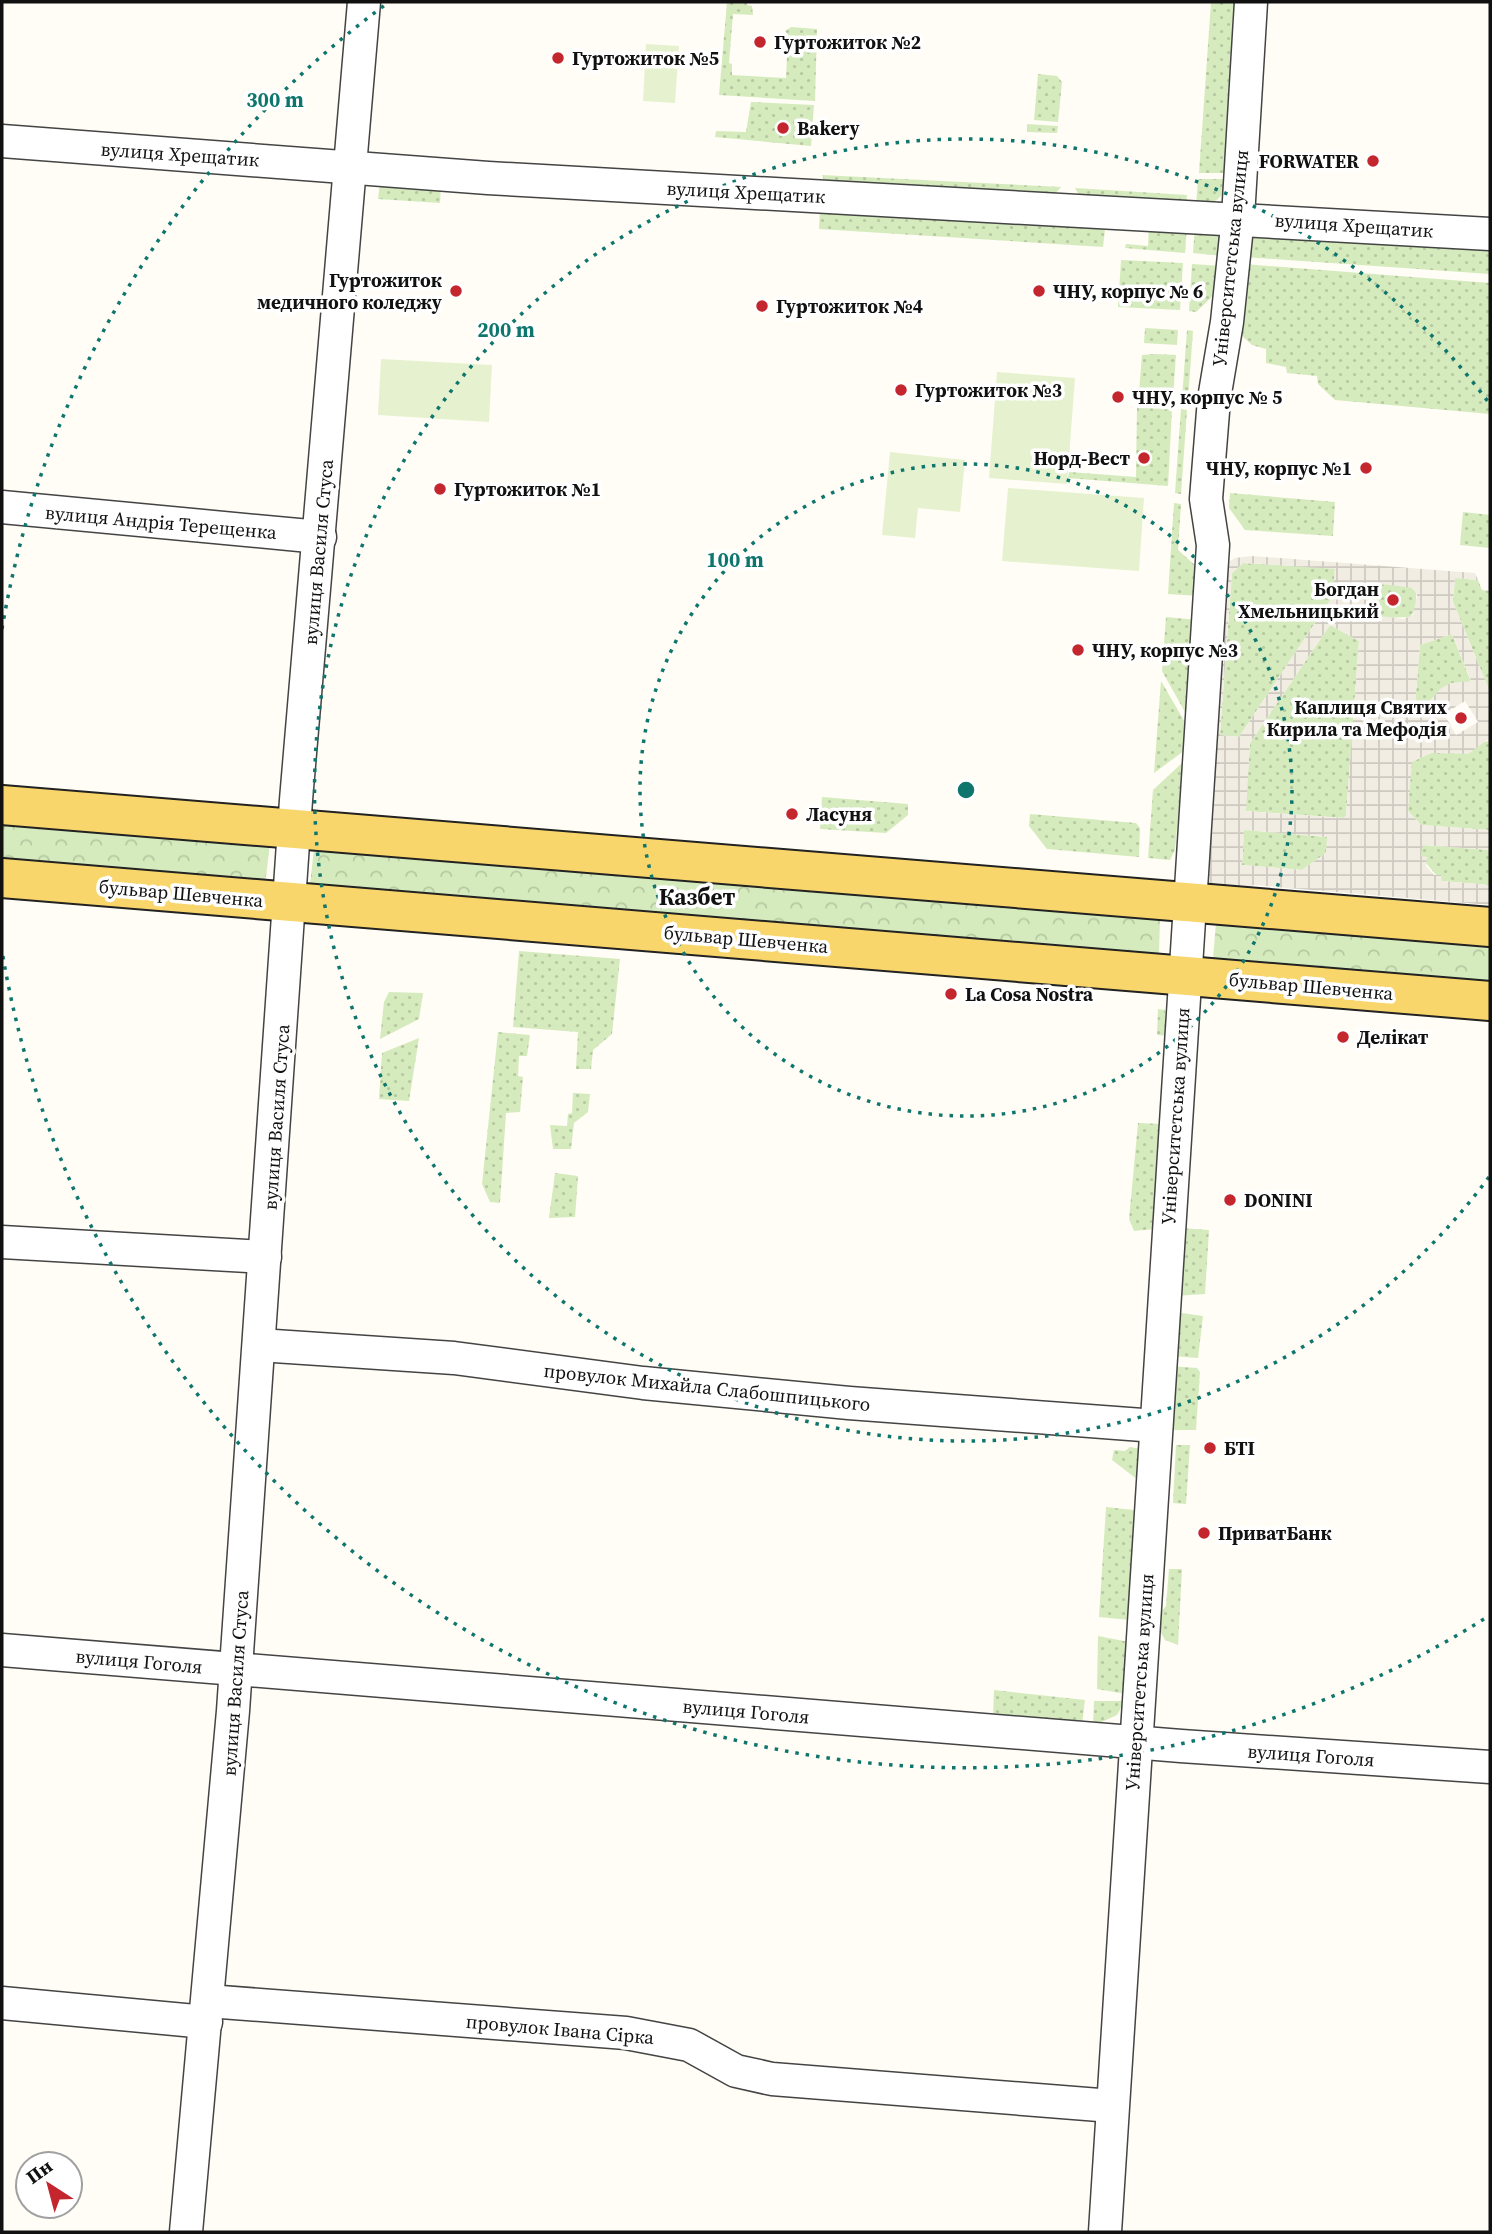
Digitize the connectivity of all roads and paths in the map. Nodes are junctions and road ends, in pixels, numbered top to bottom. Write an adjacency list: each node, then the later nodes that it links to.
1 (364, 2): 4 (street, вулиця Василя Стуса)
2 (1251, 2): 5 (street, Університетська вулиця)
3 (2, 141): 4 (street, вулиця Хрещатик)
4 (352, 166): 5 (street, вулиця Хрещатик); 8 (street, вулиця Василя Стуса)
5 (1238, 217): 6 (street, вулиця Хрещатик); 12 (street, Університетська вулиця)
6 (1490, 234)
7 (2, 507): 8 (street, вулиця Андрія Терещенка)
8 (320, 537): 10 (street, вулиця Василя Стуса)
9 (2, 804): 10 (main road)
10 (295, 828): 12 (main road); 13 (street, вулиця Василя Стуса)
11 (2, 878): 13 (main road, бульвар Шевченка)
12 (1189, 901): 14 (main road); 15 (street, Університетська вулиця)
13 (291, 902): 15 (main road, бульвар Шевченка); 18 (street, вулиця Василя Стуса)
14 (1490, 927)
15 (1184, 975): 16 (main road, бульвар Шевченка); 20 (street, Університетська вулиця)
16 (1490, 1001)
17 (2, 1242): 18 (street)
18 (265, 1257): 19 (street, вулиця Василя Стуса)
19 (259, 1345): 20 (street, провулок Михайла Слабошпицького); 22 (street, вулиця Василя Стуса)
20 (1156, 1426): 23 (street, Університетська вулиця)
21 (2, 1650): 22 (street, вулиця Гоголя)
22 (236, 1670): 23 (street, вулиця Гоголя); 26 (street, вулиця Василя Стуса)
23 (1136, 1742): 24 (street, вулиця Гоголя); 27 (street, Університетська вулиця)
24 (1490, 1767)
25 (2, 2003): 26 (street, провулок Івана Сірка)
26 (207, 2011): 27 (street, провулок Івана Сірка); 28 (street, вулиця Василя Стуса)
27 (1112, 2105): 29 (street, Університетська вулиця)
28 (186, 2232)
29 (1105, 2232)

